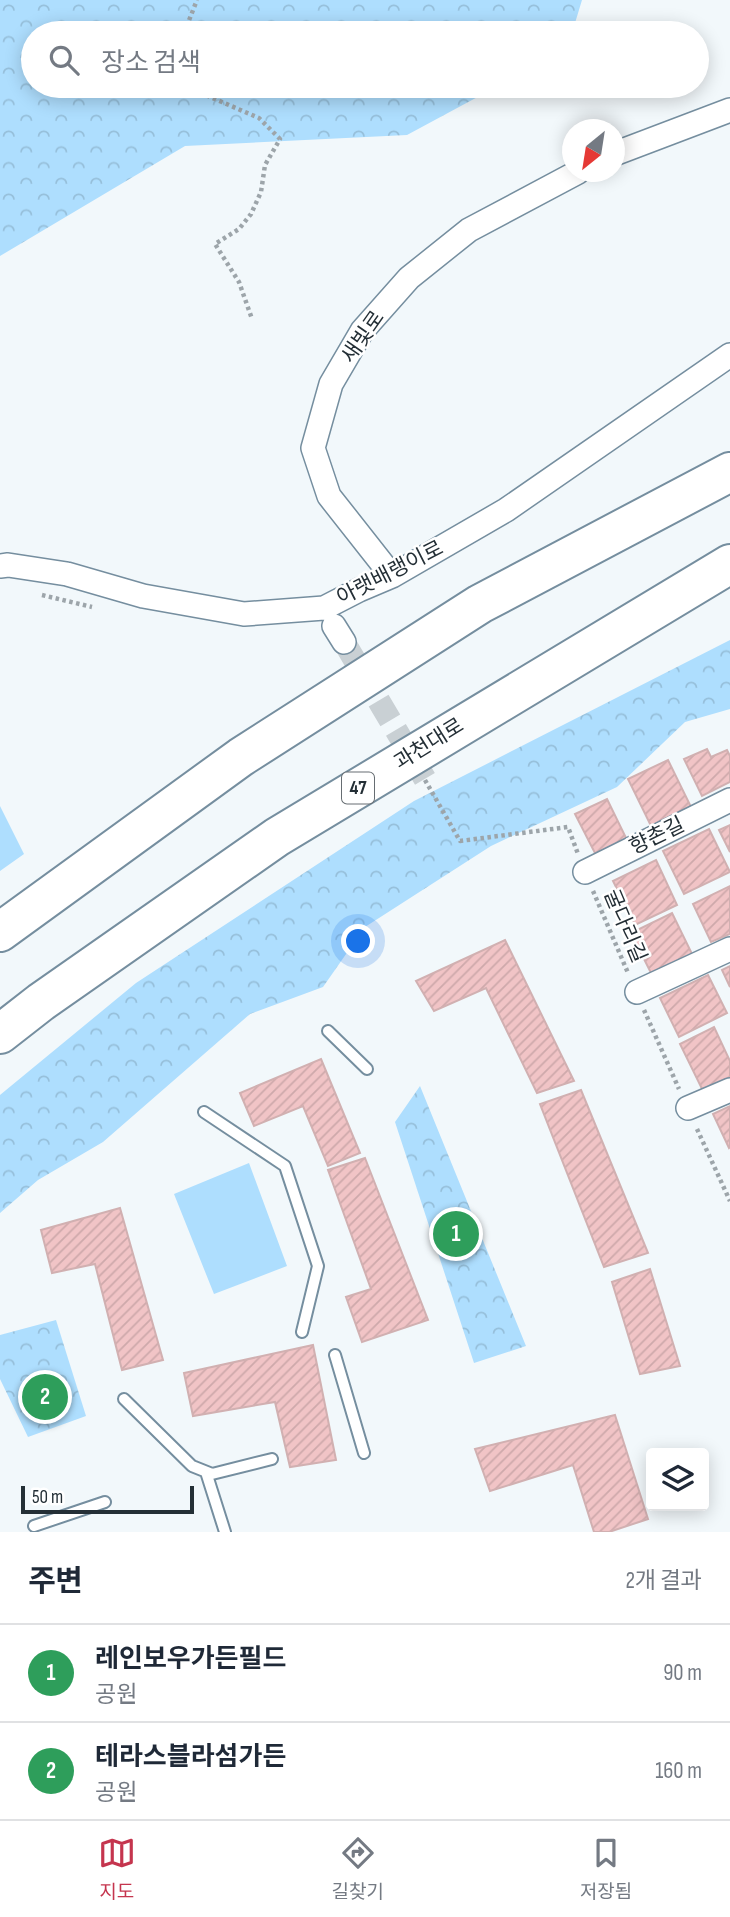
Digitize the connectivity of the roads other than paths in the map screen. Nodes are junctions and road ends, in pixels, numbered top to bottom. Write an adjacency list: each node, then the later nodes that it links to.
1 (730, 110): 2 (street)
2 (625, 150)
3 (562, 180): 8 (street, 새빛로)
4 (730, 355): 8 (street, 아랫배랭이로)
5 (730, 472): 11 (highway)
6 (730, 564): 15 (highway, 과천대로 / 47)
7 (0, 566): 8 (street, 아랫배랭이로)
8 (392, 576)
9 (730, 800): 10 (street, 향촌길)
10 (585, 872)
11 (0, 932)
12 (730, 949): 13 (street)
13 (637, 992)
14 (328, 1031): 16 (lane)
15 (0, 1034)
16 (367, 1069)
17 (730, 1090): 18 (street)
18 (688, 1108)
19 (204, 1112): 20 (lane)
20 (302, 1332)
21 (335, 1355): 23 (lane)
22 (124, 1399): 25 (lane)
23 (363, 1453)
24 (272, 1460): 25 (lane)
25 (206, 1472): 28 (lane)
26 (105, 1502): 27 (lane)
27 (34, 1526)
28 (225, 1532)

